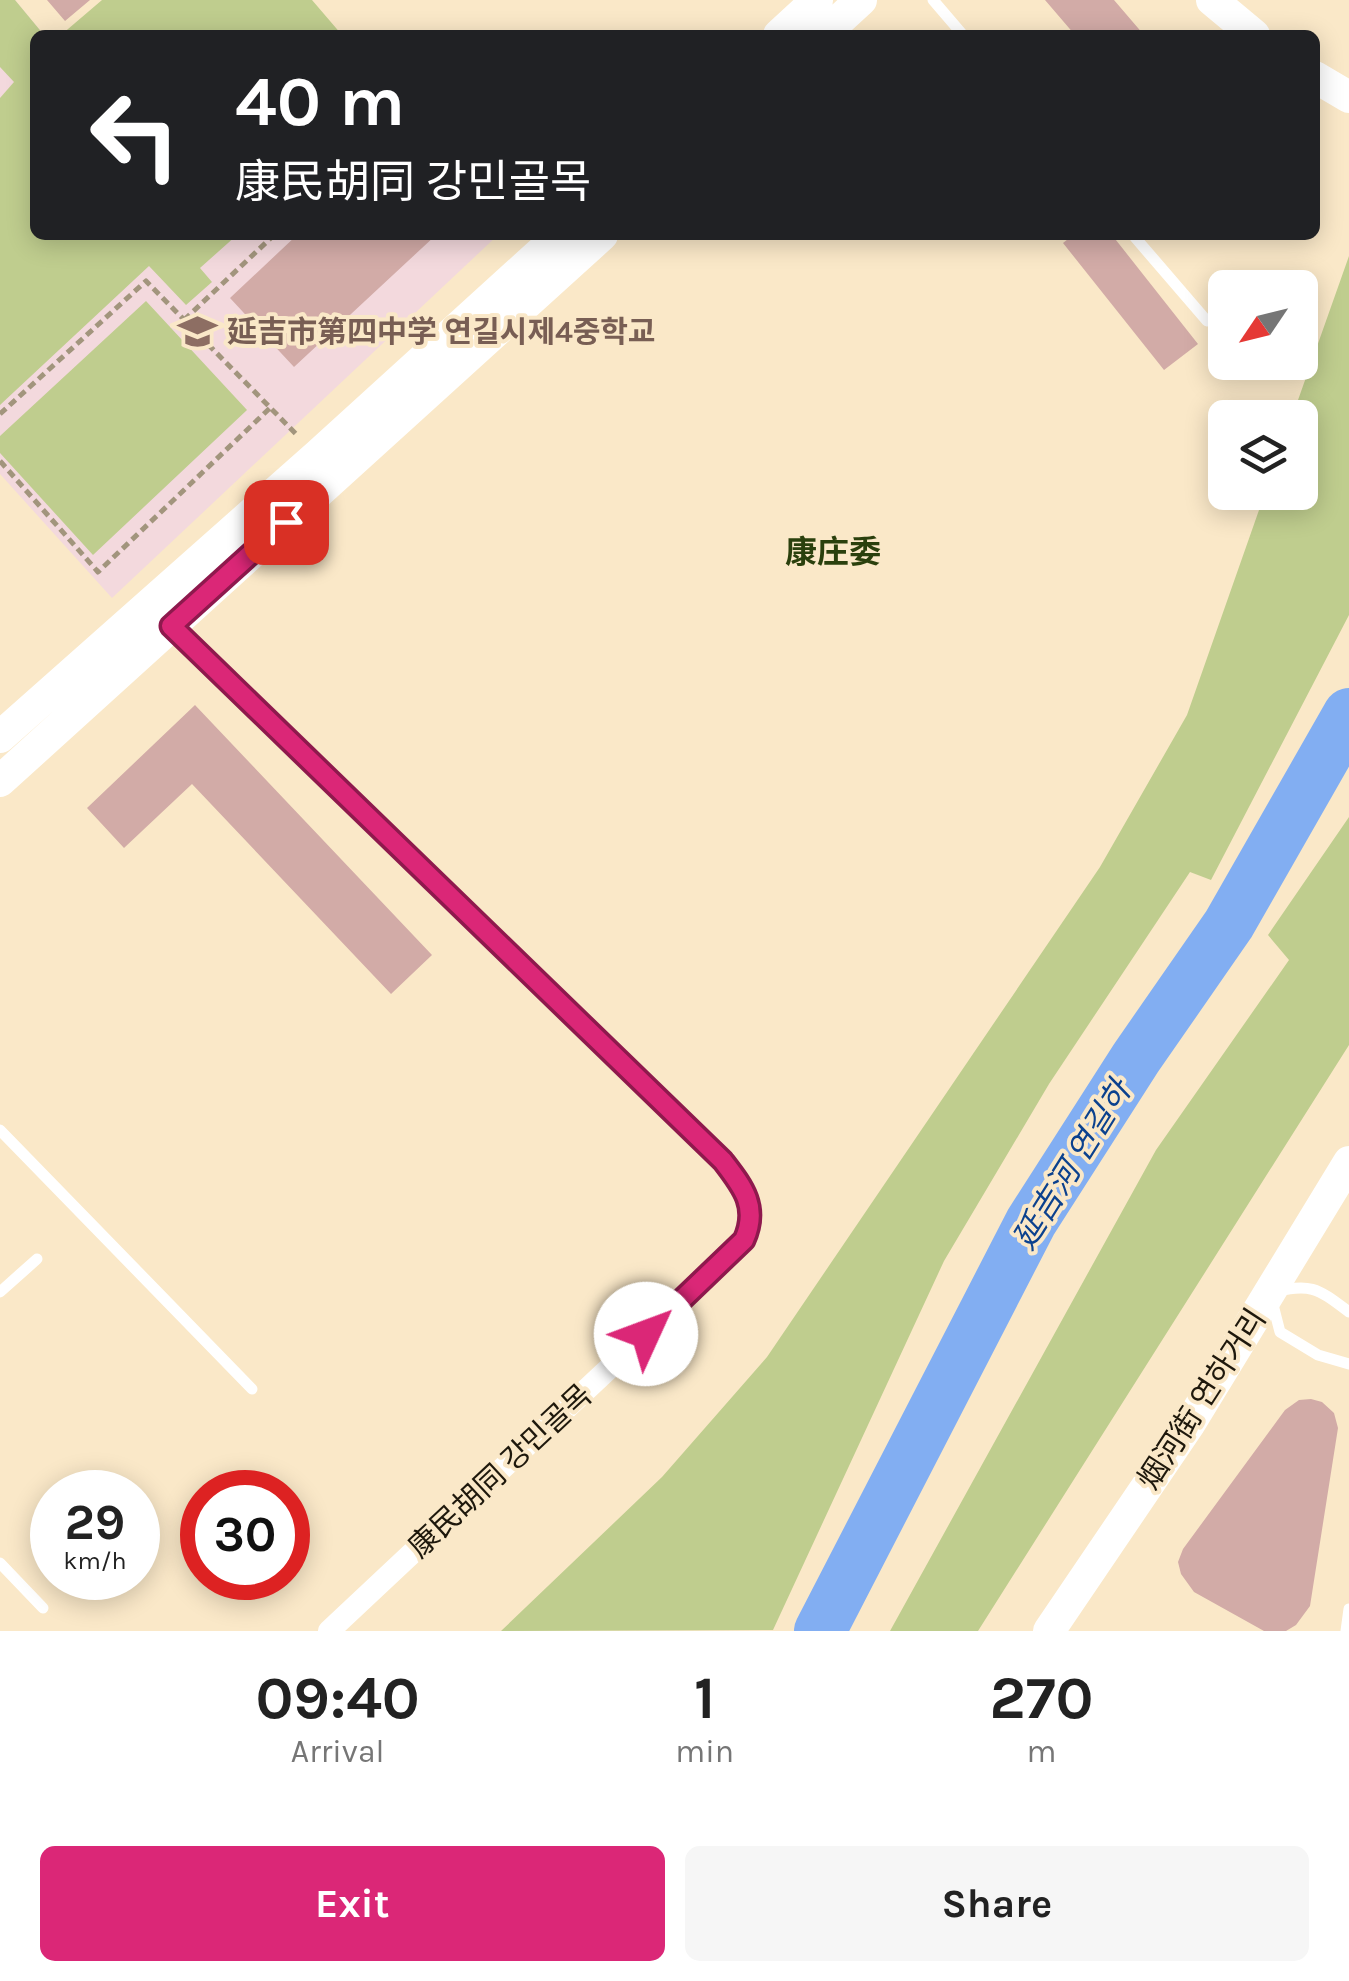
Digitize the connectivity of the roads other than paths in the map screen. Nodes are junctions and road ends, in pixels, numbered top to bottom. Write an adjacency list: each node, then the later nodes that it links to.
1 (817, 0): 5 (main road)
2 (861, 0): 6 (main road)
3 (933, 0): 7 (lane)
4 (1212, 0): 8 (main road)
5 (784, 30)
6 (828, 30)
7 (959, 30)
8 (1248, 30)
9 (1320, 80): 10 (main road)
10 (1349, 97)
11 (555, 240): 16 (main road)
12 (596, 240): 15 (main road)
13 (1138, 240): 14 (lane)
14 (1206, 321)
15 (171, 626): 17 (main road); 29 (street, 康民胡同 강민골목)
16 (0, 738)
17 (0, 781)
18 (0, 1130): 25 (lane)
19 (1349, 1162): 22 (main road, 烟河街 연하거리)
20 (37, 1259): 21 (lane)
21 (0, 1292)
22 (1270, 1293): 23 (lane); 24 (lane); 30 (main road, 烟河街 연하거리)
23 (1349, 1312)
24 (1349, 1364)
25 (252, 1389)
26 (0, 1563): 27 (lane)
27 (43, 1608)
28 (1349, 1609): 31 (lane)
29 (329, 1631)
30 (1049, 1631)
31 (1346, 1631)

